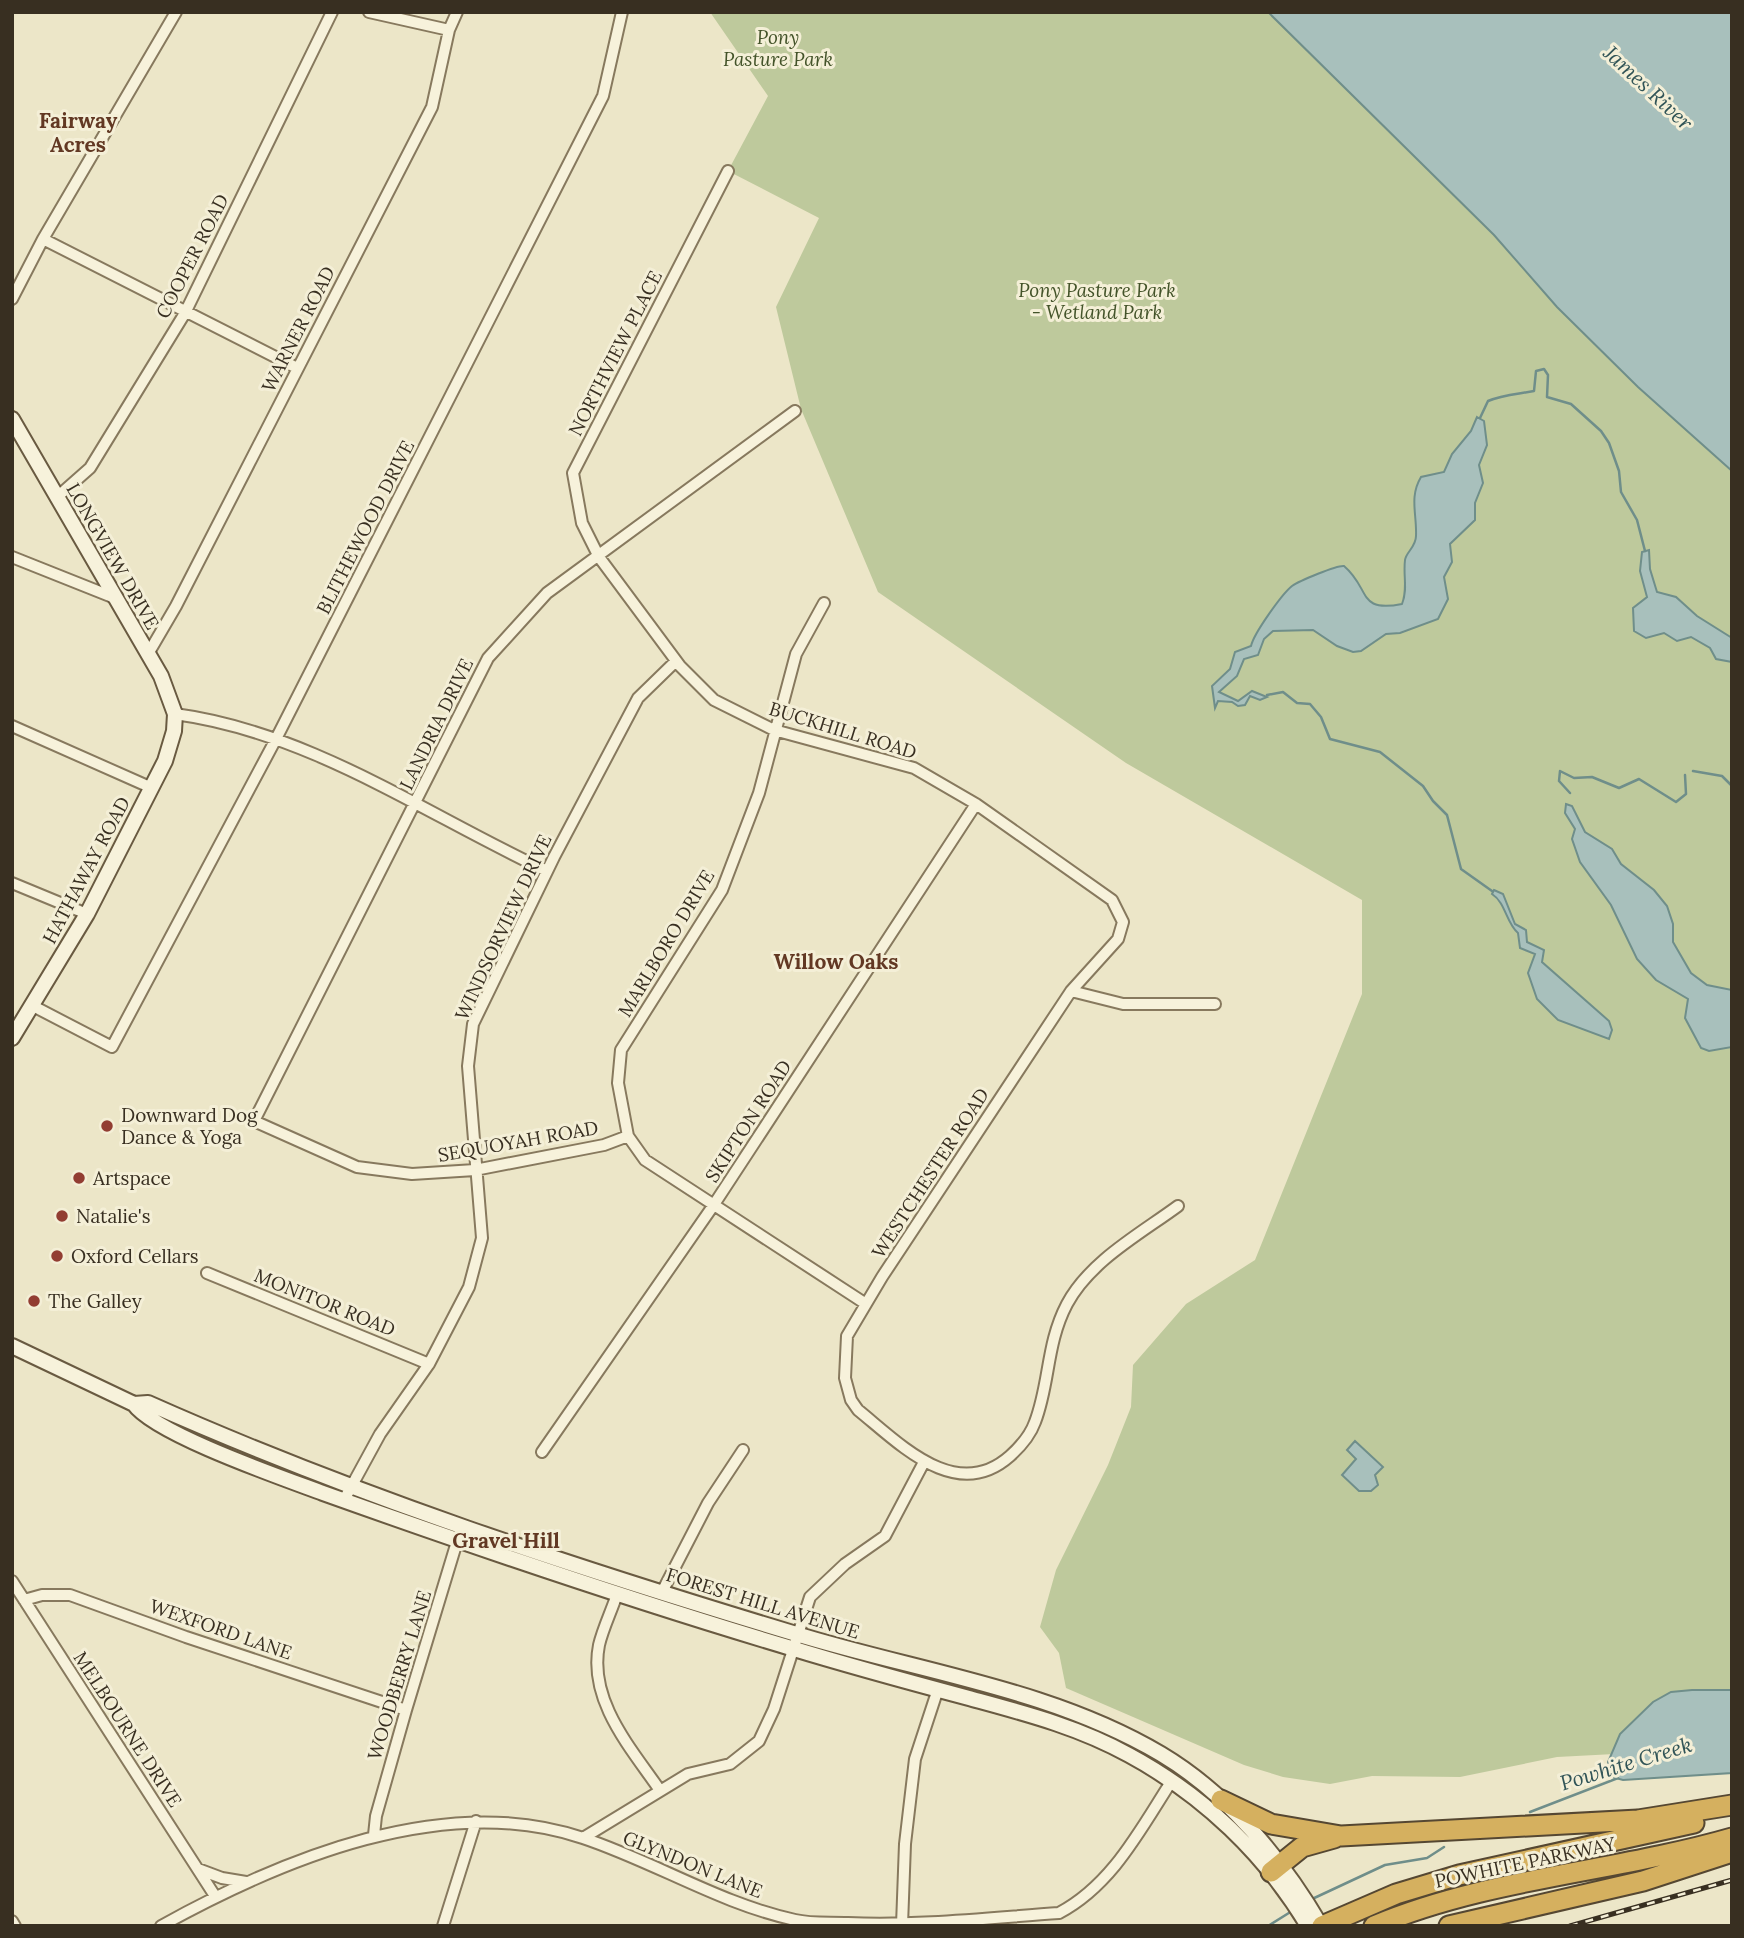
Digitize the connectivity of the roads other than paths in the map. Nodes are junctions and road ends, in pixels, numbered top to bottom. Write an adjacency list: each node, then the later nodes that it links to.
1 (176, 12): 8 (street)
2 (332, 12): 10 (street, COOPER ROAD)
3 (369, 12): 6 (street)
4 (457, 12): 6 (street, WARNER ROAD)
5 (622, 12): 24 (street, BLITHEWOOD DRIVE)
6 (449, 30): 11 (street, WARNER ROAD)
7 (729, 171): 16 (street, NORTHVIEW PLACE)
8 (43, 239): 9 (street); 10 (street)
9 (12, 299)
10 (185, 313): 11 (street); 14 (street, COOPER ROAD)
11 (298, 368): 19 (street, WARNER ROAD)
12 (795, 411): 16 (street, LANDRIA DRIVE)
13 (12, 419): 14 (main road, LONGVIEW DRIVE)
14 (56, 498): 17 (main road, LONGVIEW DRIVE)
15 (12, 557): 17 (street)
16 (599, 557): 20 (street, BUCKHILL ROAD); 26 (street, LANDRIA DRIVE)
17 (115, 598): 19 (main road, LONGVIEW DRIVE)
18 (824, 603): 23 (street, MARLBORO DRIVE)
19 (148, 654): 21 (main road, LONGVIEW DRIVE)
20 (676, 661): 23 (street, BUCKHILL ROAD); 28 (street, WINDSORVIEW DRIVE)
21 (175, 714): 24 (street); 25 (main road, HATHAWAY ROAD)
22 (12, 726): 25 (street)
23 (774, 730): 27 (street, BUCKHILL ROAD); 37 (street, MARLBORO DRIVE)
24 (277, 737): 26 (street); 34 (street, BLITHEWOOD DRIVE)
25 (152, 788): 31 (main road, HATHAWAY ROAD)
26 (416, 804): 28 (street); 36 (street, LANDRIA DRIVE)
27 (976, 804): 30 (street, BUCKHILL ROAD); 39 (street, SKIPTON ROAD)
28 (547, 871): 38 (street, WINDSORVIEW DRIVE)
29 (12, 883): 31 (street)
30 (1112, 900): 32 (street, WESTCHESTER ROAD)
31 (87, 914): 34 (main road, HATHAWAY ROAD)
32 (1071, 991): 33 (street); 42 (street, WESTCHESTER ROAD)
33 (1215, 1004)
34 (33, 1006): 35 (main road, HATHAWAY ROAD)
35 (12, 1038)
36 (254, 1121): 38 (street, SEQUOYAH ROAD)
37 (628, 1136): 38 (street, SEQUOYAH ROAD); 39 (street)
38 (475, 1170): 44 (street, WINDSORVIEW DRIVE)
39 (713, 1206): 42 (street); 47 (street, SKIPTON ROAD)
40 (1178, 1206): 48 (street)
41 (207, 1273): 44 (street, MONITOR ROAD)
42 (866, 1304): 48 (street, WESTCHESTER ROAD)
43 (12, 1346): 45 (main road, FOREST HILL AVENUE)
44 (429, 1364): 49 (street, WINDSORVIEW DRIVE)
45 (134, 1404): 49 (main road, FOREST HILL AVENUE); 50 (main road, FOREST HILL AVENUE)
46 (743, 1450): 53 (street)
47 (541, 1452)
48 (924, 1462): 56 (street)
49 (352, 1486): 50 (street, WINDSORVIEW DRIVE); 51 (main road, FOREST HILL AVENUE)
50 (344, 1500): 51 (main road, FOREST HILL AVENUE)
51 (460, 1533): 53 (main road, FOREST HILL AVENUE); 54 (main road, FOREST HILL AVENUE); 58 (street, WOODBERRY LANE)
52 (12, 1581): 55 (street, MELBOURNE DRIVE)
53 (662, 1592): 56 (main road, FOREST HILL AVENUE)
54 (617, 1594): 56 (main road, FOREST HILL AVENUE); 60 (street)
55 (24, 1600): 58 (street, WEXFORD LANE); 70 (street, MELBOURNE DRIVE)
56 (794, 1641): 57 (main road, FOREST HILL AVENUE); 60 (street); 61 (main road, FOREST HILL AVENUE)
57 (938, 1689): 59 (main road, FOREST HILL AVENUE); 76 (street)
58 (406, 1710): 65 (street, WOODBERRY LANE)
59 (1171, 1782): 71 (main road, FOREST HILL AVENUE); 76 (street, GLYNDON LANE)
60 (659, 1789): 67 (street)
61 (1221, 1800): 66 (highway); 71 (main road, FOREST HILL AVENUE)
62 (1732, 1805): 66 (highway)
63 (1732, 1812): 81 (highway, POWHITE PARKWAY)
64 (476, 1821): 65 (street, GLYNDON LANE); 67 (street, GLYNDON LANE); 79 (street)
65 (374, 1835): 72 (street, GLYNDON LANE)
66 (1341, 1836): 71 (highway)
67 (583, 1838): 76 (street, GLYNDON LANE)
68 (1732, 1838): 74 (highway, POWHITE PARKWAY)
69 (1732, 1852): 84 (highway)
70 (198, 1869): 72 (street); 73 (street, MELBOURNE DRIVE)
71 (1281, 1876): 80 (main road, FOREST HILL AVENUE); 81 (main road, FOREST HILL AVENUE)
72 (247, 1882): 73 (street, GLYNDON LANE)
73 (215, 1896): 78 (street, GLYNDON LANE)
74 (1456, 1897): 82 (highway, POWHITE PARKWAY); 83 (highway)
75 (12, 1921): 77 (street)
76 (902, 1925)
77 (15, 1926)
78 (161, 1926)
79 (443, 1926)
80 (1308, 1926)
81 (1321, 1926)
82 (1374, 1926)
83 (1399, 1926)
84 (1449, 1926)

